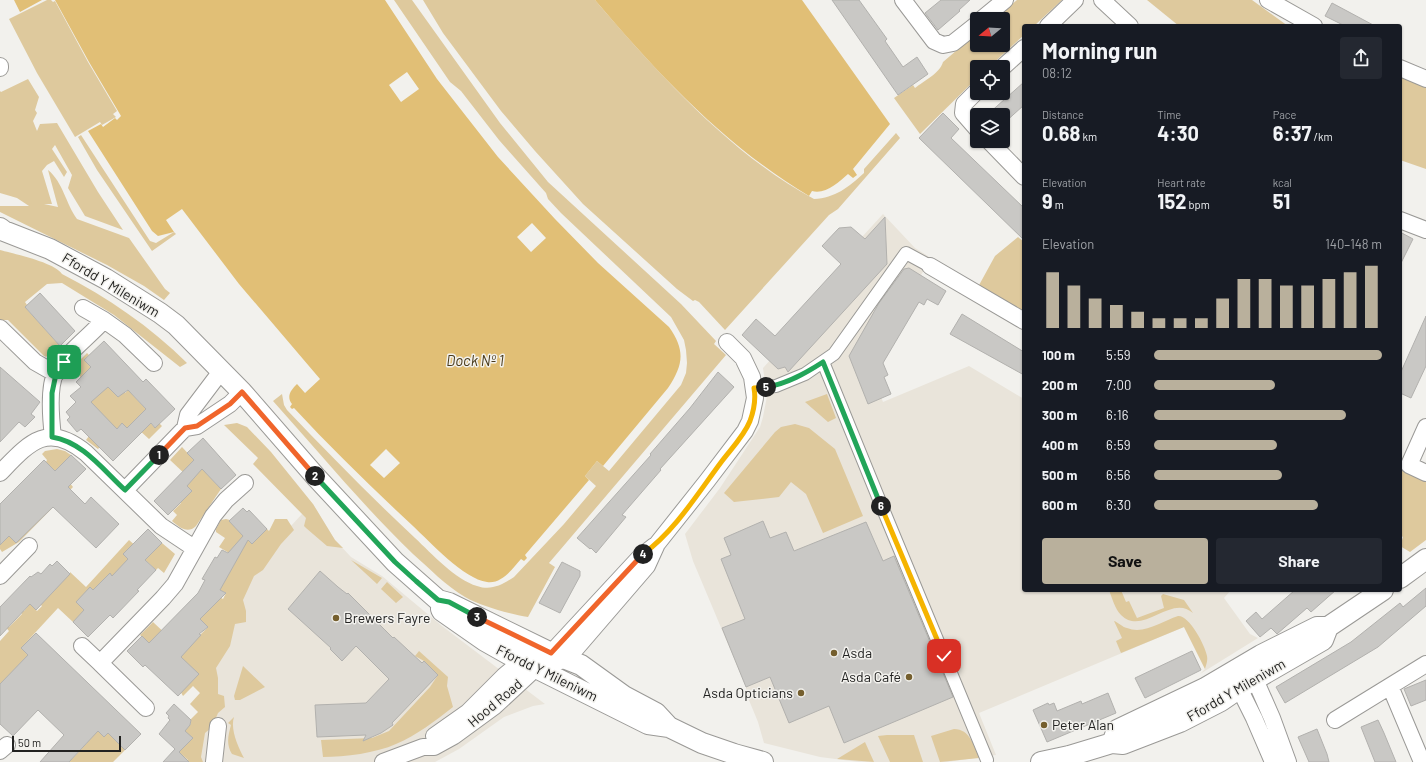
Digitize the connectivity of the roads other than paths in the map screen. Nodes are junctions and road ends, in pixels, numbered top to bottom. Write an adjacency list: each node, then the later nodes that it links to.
1 (903, 0): 10 (street)
2 (1005, 0): 6 (street)
3 (1075, 0): 7 (street)
4 (1102, 0): 8 (street)
5 (1268, 0): 9 (street)
6 (990, 12)
7 (1050, 24)
8 (1128, 24)
9 (1310, 24)
10 (970, 30)
11 (1022, 50): 12 (street)
12 (1010, 61)
13 (1402, 69): 14 (street)
14 (1426, 79)
15 (970, 98): 16 (street)
16 (970, 122)
17 (996, 148): 18 (street)
18 (1022, 175)
19 (1402, 221): 21 (street)
20 (1, 230): 30 (street, Ffordd Y Mileniwm)
21 (1426, 230)
22 (930, 266): 25 (street); 28 (street)
23 (82, 308): 24 (street)
24 (104, 320): 29 (street); 31 (street)
25 (1022, 320)
26 (0, 328): 31 (street)
27 (727, 342): 32 (street)
28 (823, 362): 32 (street); 61 (street)
29 (154, 363)
30 (222, 370): 33 (street, Ffordd Y Mileniwm); 35 (street)
31 (56, 374): 36 (street)
32 (754, 388): 50 (street)
33 (242, 392): 35 (street); 48 (street, Ffordd Y Mileniwm)
34 (1426, 427): 37 (street)
35 (185, 428): 41 (street)
36 (52, 437): 38 (street); 41 (street)
37 (1405, 464): 39 (street)
38 (0, 473)
39 (1426, 473)
40 (244, 483): 43 (street)
41 (125, 490): 43 (street)
42 (29, 546): 45 (street)
43 (194, 548): 51 (street)
44 (1426, 559): 46 (street)
45 (2, 571)
46 (1402, 577)
47 (1380, 592): 54 (street, Ffordd Y Mileniwm)
48 (438, 600): 50 (street, Ffordd Y Mileniwm); 52 (street, Ffordd Y Mileniwm)
49 (82, 646): 51 (street)
50 (559, 656): 52 (street, Hood Road); 59 (street, Ffordd Y Mileniwm)
51 (100, 663): 56 (street)
52 (529, 664): 59 (street, Ffordd Y Mileniwm); 60 (street, Hood Road)
53 (1426, 664): 55 (street)
54 (1243, 676): 65 (street, Ffordd Y Mileniwm); 66 (street); 67 (street)
55 (1390, 686): 57 (street); 68 (street)
56 (146, 708)
57 (1335, 720)
58 (218, 726): 62 (street)
59 (669, 727): 64 (street, Ffordd Y Mileniwm)
60 (407, 758): 63 (street, Hood Road)
61 (987, 760)
62 (214, 762)
63 (383, 762)
64 (763, 762)
65 (1041, 762)
66 (1272, 762)
67 (1288, 762)
68 (1422, 762)

